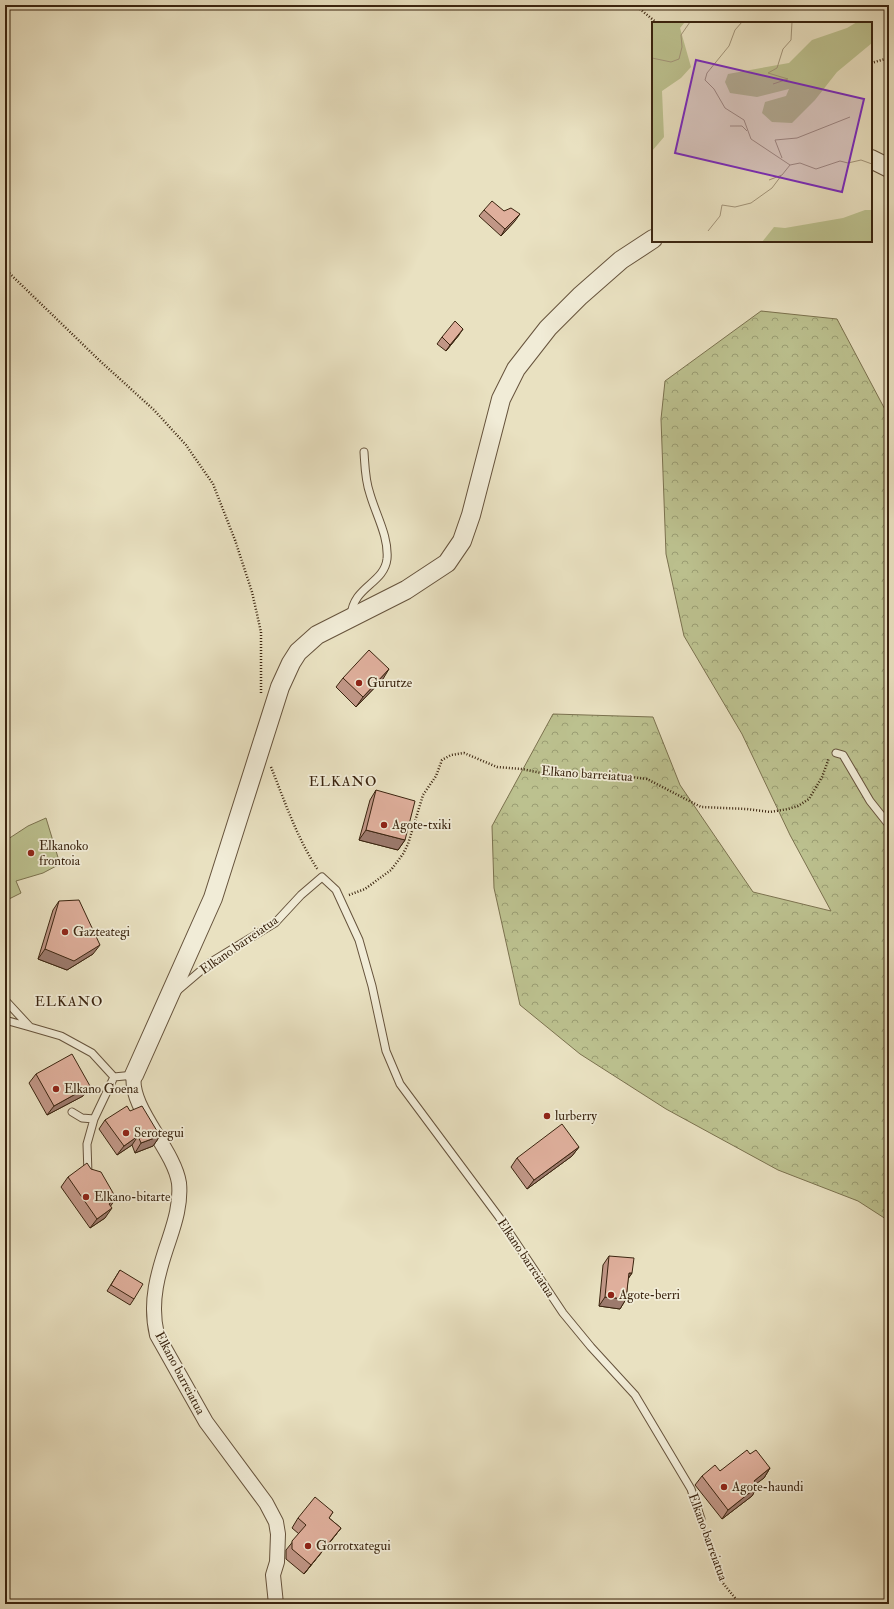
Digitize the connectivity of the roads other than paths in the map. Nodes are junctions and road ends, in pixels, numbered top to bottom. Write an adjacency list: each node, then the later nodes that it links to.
1 (872, 160): 2 (street)
2 (889, 168)
3 (652, 240): 5 (street)
4 (364, 452): 5 (lane)
5 (351, 616): 8 (street)
6 (836, 753): 7 (lane)
7 (889, 825)
8 (168, 999): 12 (street); 17 (lane, Elkano barreiatua)
9 (5, 1000): 11 (lane)
10 (5, 1020): 11 (lane)
11 (30, 1027): 13 (lane)
12 (134, 1075): 13 (lane); 18 (street, Elkano barreiatua)
13 (114, 1077): 15 (lane)
14 (72, 1112): 15 (lane)
15 (94, 1119): 16 (lane)
16 (88, 1174)
17 (701, 1519)
18 (276, 1604)

